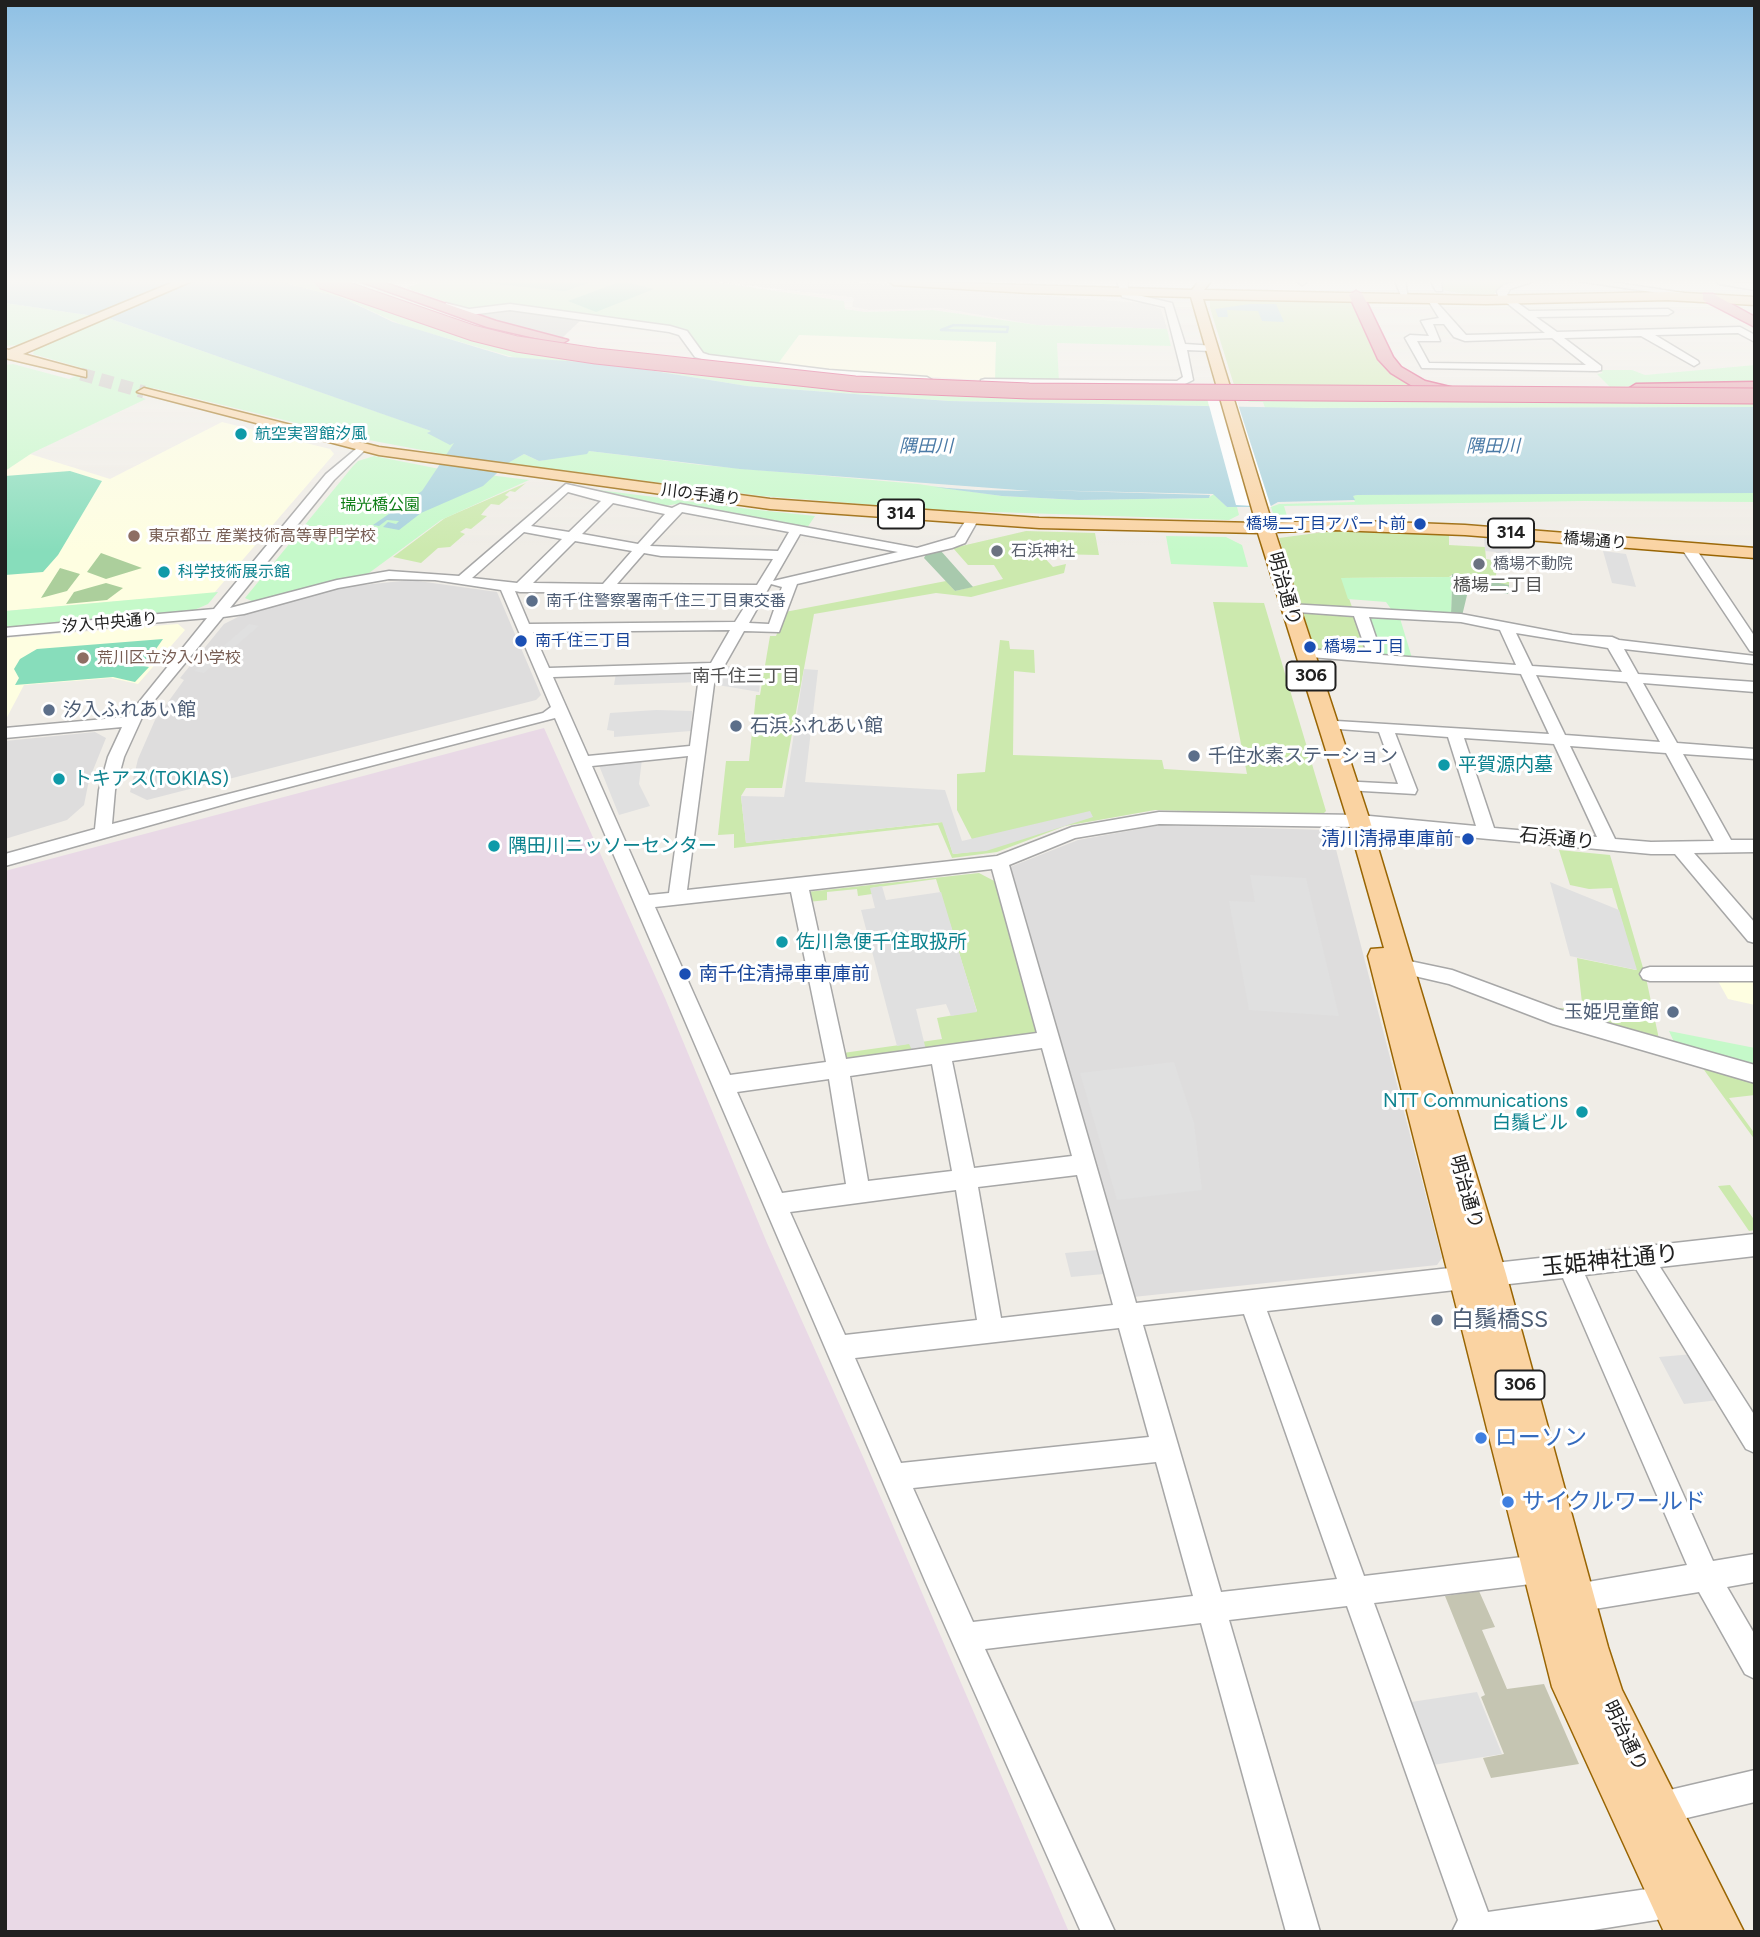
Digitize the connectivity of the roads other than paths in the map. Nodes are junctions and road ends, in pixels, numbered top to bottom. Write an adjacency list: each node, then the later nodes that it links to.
1 (70, 371): 9 (main road)
2 (729, 371): 11 (highway, bridge)
3 (793, 371): 11 (highway, bridge)
4 (813, 371): 5 (street)
5 (1187, 371)
6 (1208, 371): 12 (main road, 明治通り / 306)
7 (1216, 371): 12 (main road, 明治通り / 306)
8 (1400, 371): 11 (highway, bridge)
9 (80, 374)
10 (144, 392): 13 (main road, 川の手通り / 314)
11 (1755, 393)
12 (1222, 398): 19 (main road, 明治通り / 306)
13 (362, 447): 16 (main road, 川の手通り / 314); 33 (street)
14 (610, 499): 15 (street); 17 (street); 20 (street)
15 (674, 512): 18 (street); 21 (street)
16 (972, 520): 19 (main road, 川の手通り / 314); 23 (street, 汐入中央通り)
17 (522, 528): 20 (street); 26 (street)
18 (797, 529): 23 (street); 25 (street)
19 (1261, 530): 22 (main road, 橋場通り / 314); 31 (main road, 明治通り / 306); 62 (main road, 明治通り / 306)
20 (573, 537): 21 (street); 28 (street)
21 (641, 549): 25 (street); 29 (street)
22 (1689, 549): 24 (main road, 橋場通り / 314); 34 (street)
23 (918, 551): 27 (street, 汐入中央通り)
24 (1755, 553)
25 (781, 555): 30 (street)
26 (463, 579): 28 (street, 汐入中央通り); 33 (street, 汐入中央通り)
27 (791, 581): 30 (street, 汐入中央通り); 36 (street)
28 (513, 587): 29 (street, 汐入中央通り); 38 (street)
29 (607, 588): 30 (street, 汐入中央通り)
30 (763, 588): 36 (street)
31 (1289, 608): 32 (street); 42 (main road, 明治通り / 306)
32 (1360, 612): 37 (street); 43 (street)
33 (215, 614): 39 (street, 汐入中央通り); 51 (street)
34 (1734, 617): 35 (street); 41 (street)
35 (1755, 620)
36 (740, 626): 38 (street); 45 (street)
37 (1506, 627): 40 (street); 46 (street)
38 (524, 628): 47 (street)
39 (5, 632)
40 (1612, 641): 44 (street); 48 (street)
41 (1755, 648)
42 (1303, 653): 43 (street); 52 (main road, 明治通り / 306)
43 (1376, 658): 46 (street)
44 (1755, 660)
45 (715, 667): 47 (street); 58 (street)
46 (1525, 668): 48 (street); 56 (street)
47 (543, 673): 50 (street)
48 (1633, 678): 49 (street); 57 (street)
49 (1755, 687)
50 (558, 709): 60 (street); 63 (street)
51 (131, 722): 55 (street); 63 (street)
52 (1326, 723): 53 (street); 61 (main road, 明治通り / 306)
53 (1385, 727): 54 (street); 61 (street)
54 (1454, 732): 56 (street); 64 (street)
55 (5, 733)
56 (1561, 739): 57 (street); 65 (street)
57 (1669, 746): 59 (street); 67 (street)
58 (697, 750): 60 (street); 73 (street)
59 (1755, 754)
60 (582, 762): 74 (street)
61 (1346, 785): 62 (main road, 明治通り / 306)
62 (1350, 821): 64 (street, 石浜通り); 71 (street, 石浜通り); 76 (main road, 明治通り / 306); 91 (main road, 明治通り / 306)
63 (103, 826): 69 (street); 70 (street)
64 (1486, 832): 65 (street, 石浜通り)
65 (1609, 844): 68 (street, 石浜通り)
66 (1755, 846): 67 (street, 石浜通り)
67 (1726, 847): 68 (street, 石浜通り)
68 (1680, 848): 75 (street)
69 (5, 849)
70 (5, 860)
71 (999, 862): 72 (street, 石浜通り); 79 (street)
72 (798, 883): 73 (street, 石浜通り); 81 (street)
73 (677, 897): 74 (street, 石浜通り)
74 (643, 902): 83 (street)
75 (1755, 936)
76 (1400, 966): 82 (street); 91 (main road, 明治通り / 306)
77 (1650, 974): 78 (street)
78 (1755, 974)
79 (1050, 1039): 80 (street); 84 (street)
80 (940, 1055): 81 (street); 85 (street)
81 (838, 1069): 83 (street); 86 (street)
82 (1755, 1074)
83 (723, 1085): 87 (street)
84 (1086, 1164): 85 (street); 93 (street)
85 (964, 1179): 86 (street); 94 (street)
86 (859, 1192): 87 (street)
87 (775, 1204): 95 (street)
88 (1755, 1245): 89 (street, 玉姫神社通り)
89 (1641, 1257): 90 (street, 玉姫神社通り); 96 (street)
90 (1569, 1265): 91 (street, 玉姫神社通り); 101 (street)
91 (1478, 1276): 92 (street, 玉姫神社通り); 100 (main road, 明治通り / 306); 103 (main road, 明治通り / 306)
92 (1251, 1300): 93 (street, 玉姫神社通り); 102 (street)
93 (1128, 1314): 94 (street, 玉姫神社通り); 97 (street)
94 (991, 1329): 95 (street, 玉姫神社通り)
95 (837, 1348): 98 (street)
96 (1755, 1440)
97 (1165, 1448): 98 (street); 104 (street)
98 (894, 1477): 105 (street)
99 (1755, 1568): 101 (street)
100 (1539, 1569): 102 (street); 110 (main road, 明治通り / 306)
101 (1706, 1577): 103 (street); 106 (street)
102 (1355, 1590): 104 (street); 111 (street)
103 (1576, 1598): 108 (main road, 明治通り / 306)
104 (1210, 1606): 105 (street); 113 (street)
105 (965, 1637): 112 (street)
106 (1755, 1664)
107 (1755, 1786): 108 (street)
108 (1661, 1808): 109 (main road, 明治通り / 306)
109 (1704, 1894): 110 (street); 115 (main road, 明治通り / 306)
110 (1672, 1902): 111 (street); 114 (main road, 明治通り / 306)
111 (1476, 1931)
112 (1098, 1932)
113 (1303, 1932)
114 (1686, 1932)
115 (1723, 1932)

